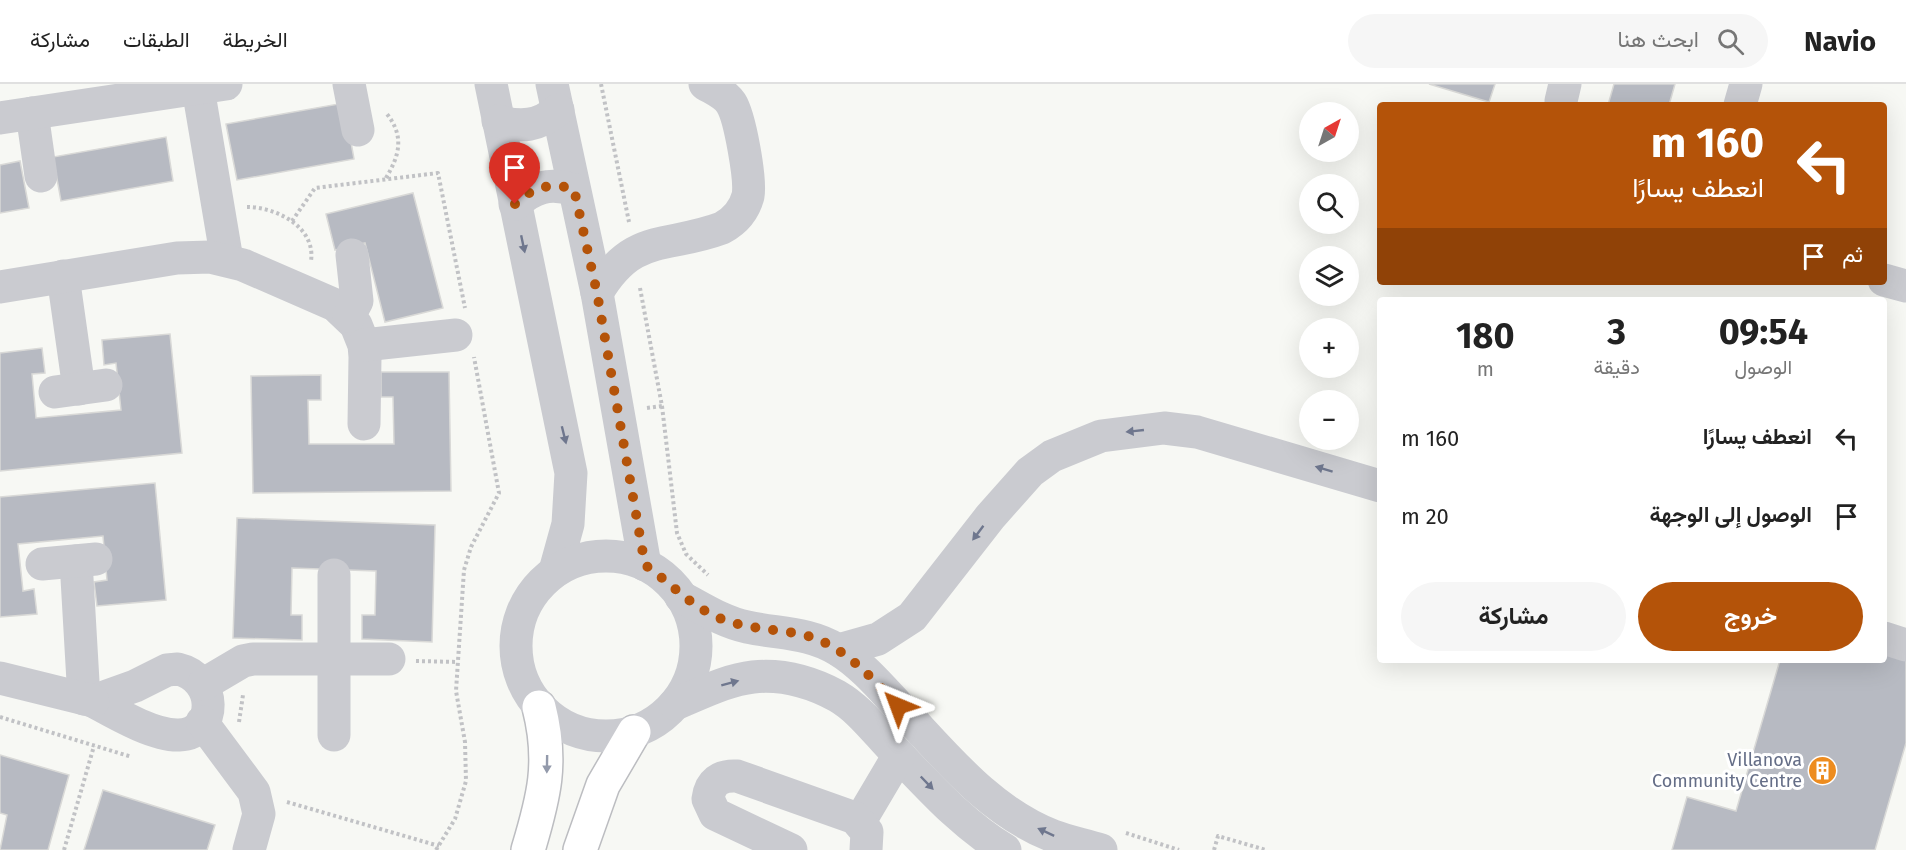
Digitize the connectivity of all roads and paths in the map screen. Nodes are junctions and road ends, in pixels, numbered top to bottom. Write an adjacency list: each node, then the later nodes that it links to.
1 (349, 84): 11 (street)
2 (491, 84): 10 (street)
3 (601, 84): 18 (path)
4 (1746, 84): 8 (street)
5 (212, 86): 9 (street); 15 (street)
6 (725, 90): 18 (street)
7 (555, 97): 10 (street); 13 (street)
8 (1741, 102)
9 (16, 116): 12 (street)
10 (498, 121): 14 (street)
11 (358, 130)
12 (41, 176)
13 (574, 189): 14 (street); 17 (street)
14 (515, 204): 35 (street, one-way to 35)
15 (218, 210): 16 (path); 20 (street)
16 (292, 222): 25 (path); 28 (path)
17 (582, 224): 18 (street); 26 (street)
18 (639, 246): 26 (street); 37 (path)
19 (352, 255): 27 (street)
20 (227, 260): 21 (street); 25 (street)
21 (63, 276): 24 (street); 30 (street)
22 (1887, 281): 23 (street)
23 (1906, 286)
24 (0, 287)
25 (300, 290): 27 (street)
26 (597, 293): 34 (street)
27 (349, 316): 29 (street)
28 (465, 334): 29 (street); 44 (path)
29 (364, 345): 31 (street)
30 (80, 389)
31 (364, 424)
32 (1377, 485): 41 (street, one-way to 41)
33 (42, 564): 47 (street)
34 (645, 565): 35 (street); 38 (street)
35 (555, 571): 49 (street)
36 (334, 575): 43 (street)
37 (712, 578)
38 (681, 597): 41 (street); 48 (street)
39 (1887, 639): 40 (street)
40 (1906, 645)
41 (839, 650): 57 (street, one-way to 41)
42 (389, 659): 43 (street); 44 (path)
43 (334, 660): 46 (street); 52 (street)
44 (458, 662): 58 (path)
45 (0, 678): 47 (street)
46 (204, 684): 47 (street); 50 (street)
47 (89, 700): 50 (street)
48 (675, 704): 51 (street); 54 (street, one-way to 54)
49 (539, 707): 51 (street); 61 (highway, one-way to 61)
50 (202, 722): 60 (street)
51 (633, 732): 62 (highway)
52 (334, 735)
53 (94, 746): 59 (path)
54 (899, 755): 56 (street); 64 (street, one-way to 64)
55 (284, 801): 58 (path)
56 (863, 836): 63 (street)
57 (1112, 841): 65 (path)
58 (437, 848)
59 (64, 850)
60 (249, 850)
61 (528, 850)
62 (580, 850)
63 (791, 850)
64 (1005, 850)
65 (1179, 850)
66 (1214, 850): 67 (path)
67 (1266, 850)

